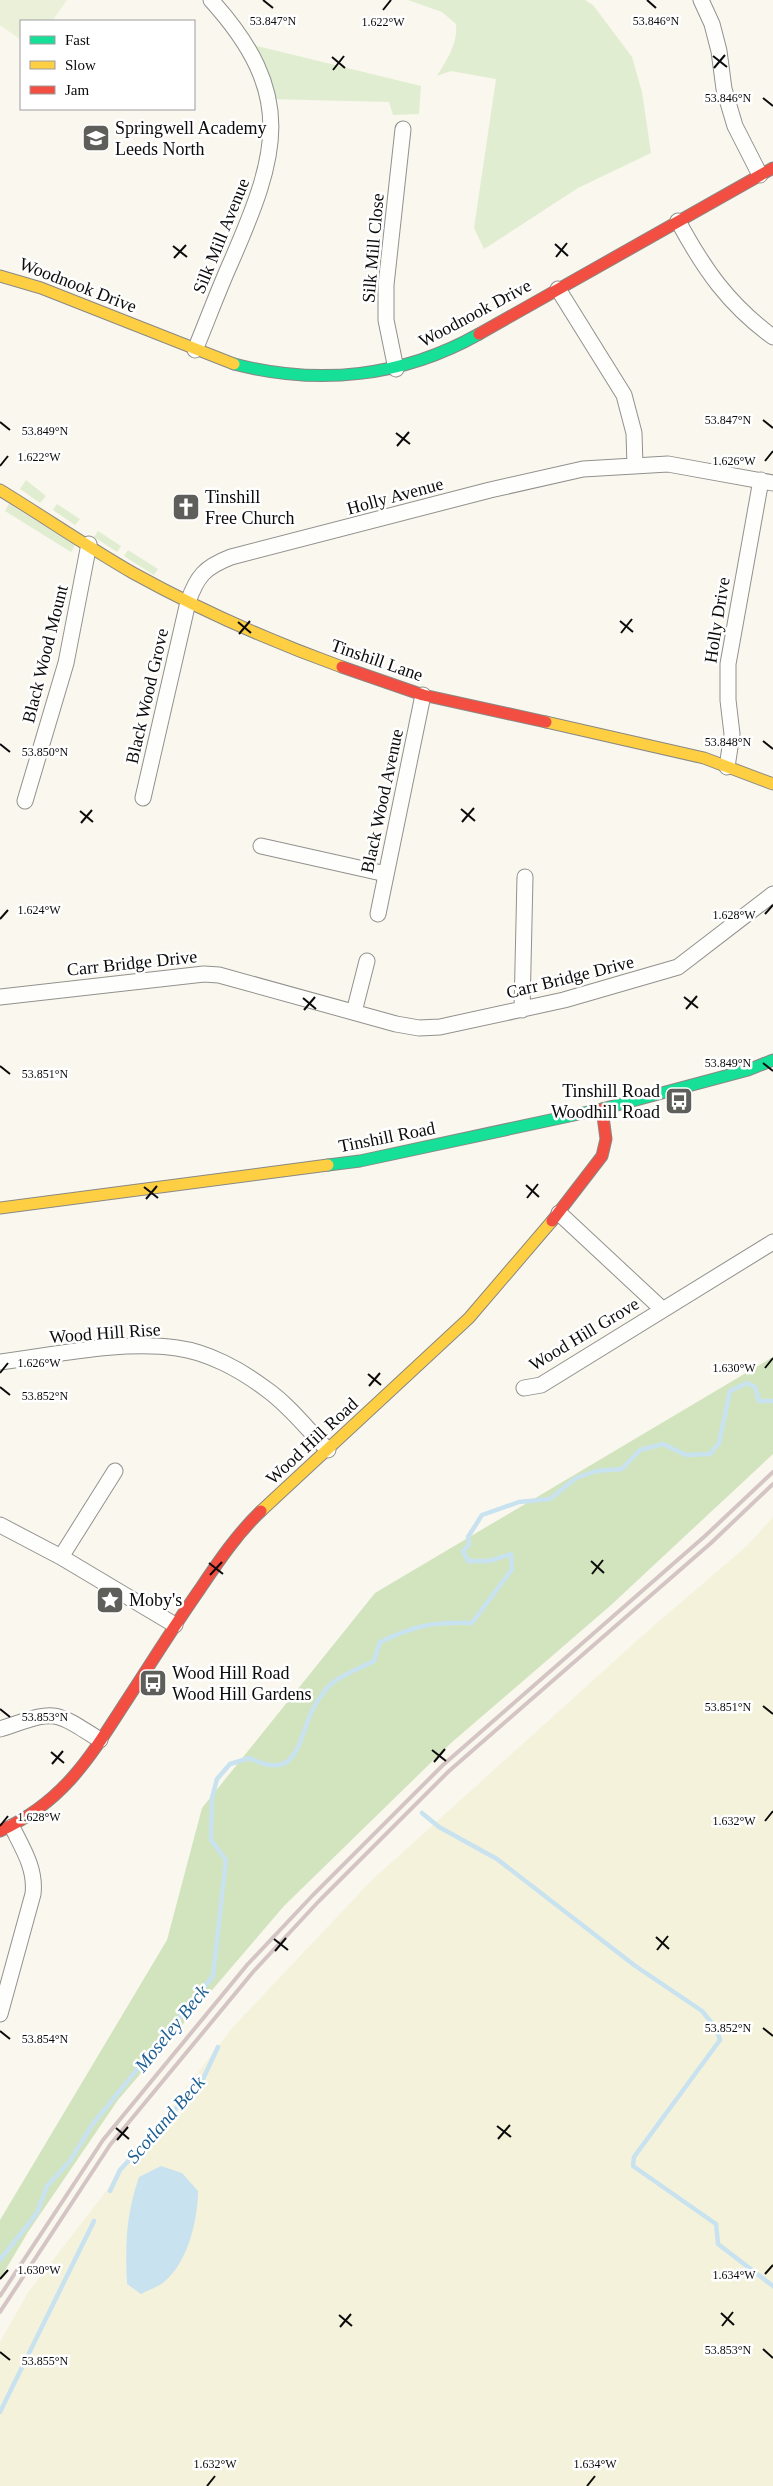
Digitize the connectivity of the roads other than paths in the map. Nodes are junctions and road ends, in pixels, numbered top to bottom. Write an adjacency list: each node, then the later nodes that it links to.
1 (211, 0): 9 (street, Silk Mill Avenue)
2 (701, 0): 4 (street)
3 (403, 129): 10 (street, Silk Mill Close)
4 (767, 171): 5 (street, Woodnook Drive)
5 (678, 221): 7 (street, Woodnook Drive); 8 (street)
6 (0, 276): 9 (street, Woodnook Drive)
7 (558, 289): 10 (street, Woodnook Drive); 11 (street)
8 (773, 337)
9 (195, 350): 10 (street, Woodnook Drive)
10 (396, 369)
11 (635, 466): 12 (street, Holly Avenue); 15 (street, Holly Avenue)
12 (767, 482): 17 (street, Holly Drive)
13 (0, 490): 14 (street, Tinshill Lane)
14 (89, 544): 15 (street, Tinshill Lane); 20 (street, Black Wood Mount)
15 (188, 602): 16 (street, Tinshill Lane); 19 (street, Black Wood Grove)
16 (423, 695): 17 (street, Tinshill Lane); 22 (street, Black Wood Avenue)
17 (727, 767): 18 (street, Tinshill Lane)
18 (773, 784)
19 (143, 798)
20 (25, 801)
21 (261, 846): 22 (street)
22 (386, 874): 25 (street, Black Wood Avenue)
23 (525, 877): 28 (street)
24 (773, 894): 28 (street, Carr Bridge Drive)
25 (378, 914)
26 (367, 961): 29 (street)
27 (1, 992): 29 (street, Carr Bridge Drive)
28 (522, 1010): 29 (street, Carr Bridge Drive)
29 (354, 1012)
30 (773, 1060): 31 (street, Tinshill Road)
31 (602, 1109): 32 (street, Tinshill Road); 33 (street, Wood Hill Road)
32 (0, 1208)
33 (559, 1213): 35 (street); 38 (street, Wood Hill Road)
34 (773, 1242): 35 (street, Wood Hill Grove)
35 (662, 1309): 37 (street, Wood Hill Grove)
36 (0, 1362): 38 (street, Wood Hill Rise)
37 (524, 1388)
38 (328, 1450): 42 (street, Wood Hill Road)
39 (115, 1470): 41 (street)
40 (0, 1525): 41 (street)
41 (61, 1557): 42 (street)
42 (175, 1626): 44 (street, Wood Hill Road)
43 (0, 1729): 44 (street)
44 (100, 1740): 45 (street, Wood Hill Road)
45 (6, 1829): 46 (street)
46 (0, 2014)

